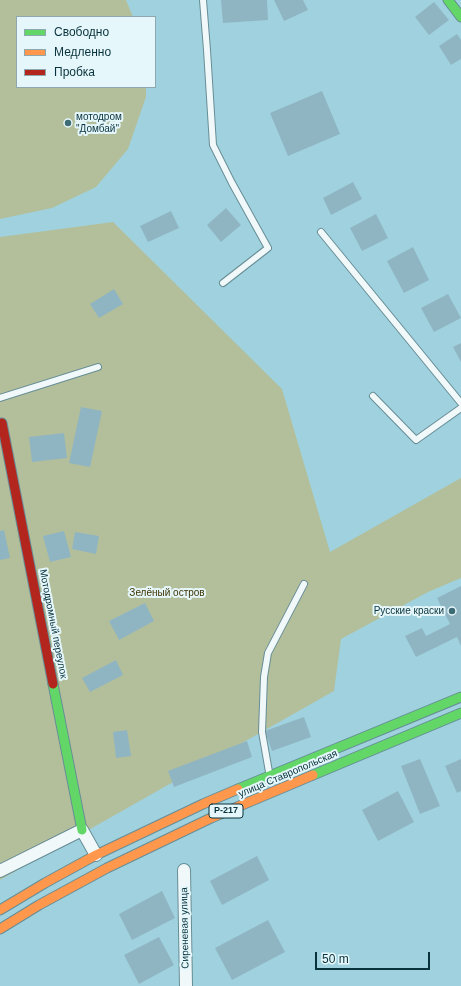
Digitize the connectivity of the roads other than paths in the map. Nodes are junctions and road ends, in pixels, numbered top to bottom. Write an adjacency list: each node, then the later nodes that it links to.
1 (203, 0): 5 (lane)
2 (448, 0): 3 (main road)
3 (461, 18)
4 (321, 232): 9 (lane)
5 (223, 283)
6 (98, 367): 8 (lane)
7 (373, 396): 10 (lane)
8 (0, 398)
9 (461, 403)
10 (461, 408)
11 (2, 420): 16 (main road, Мотодромный переулок)
12 (304, 584): 15 (lane)
13 (461, 697): 15 (main road, улица Ставропольская / Р-217)
14 (461, 713): 21 (main road, улица Ставропольская / Р-217)
15 (270, 775): 17 (main road, улица Ставропольская / Р-217)
16 (82, 830): 17 (street); 19 (street)
17 (96, 855): 20 (main road, улица Ставропольская / Р-217)
18 (184, 870): 22 (street, Сиреневая улица)
19 (0, 871)
20 (0, 910)
21 (0, 929)
22 (186, 986)

